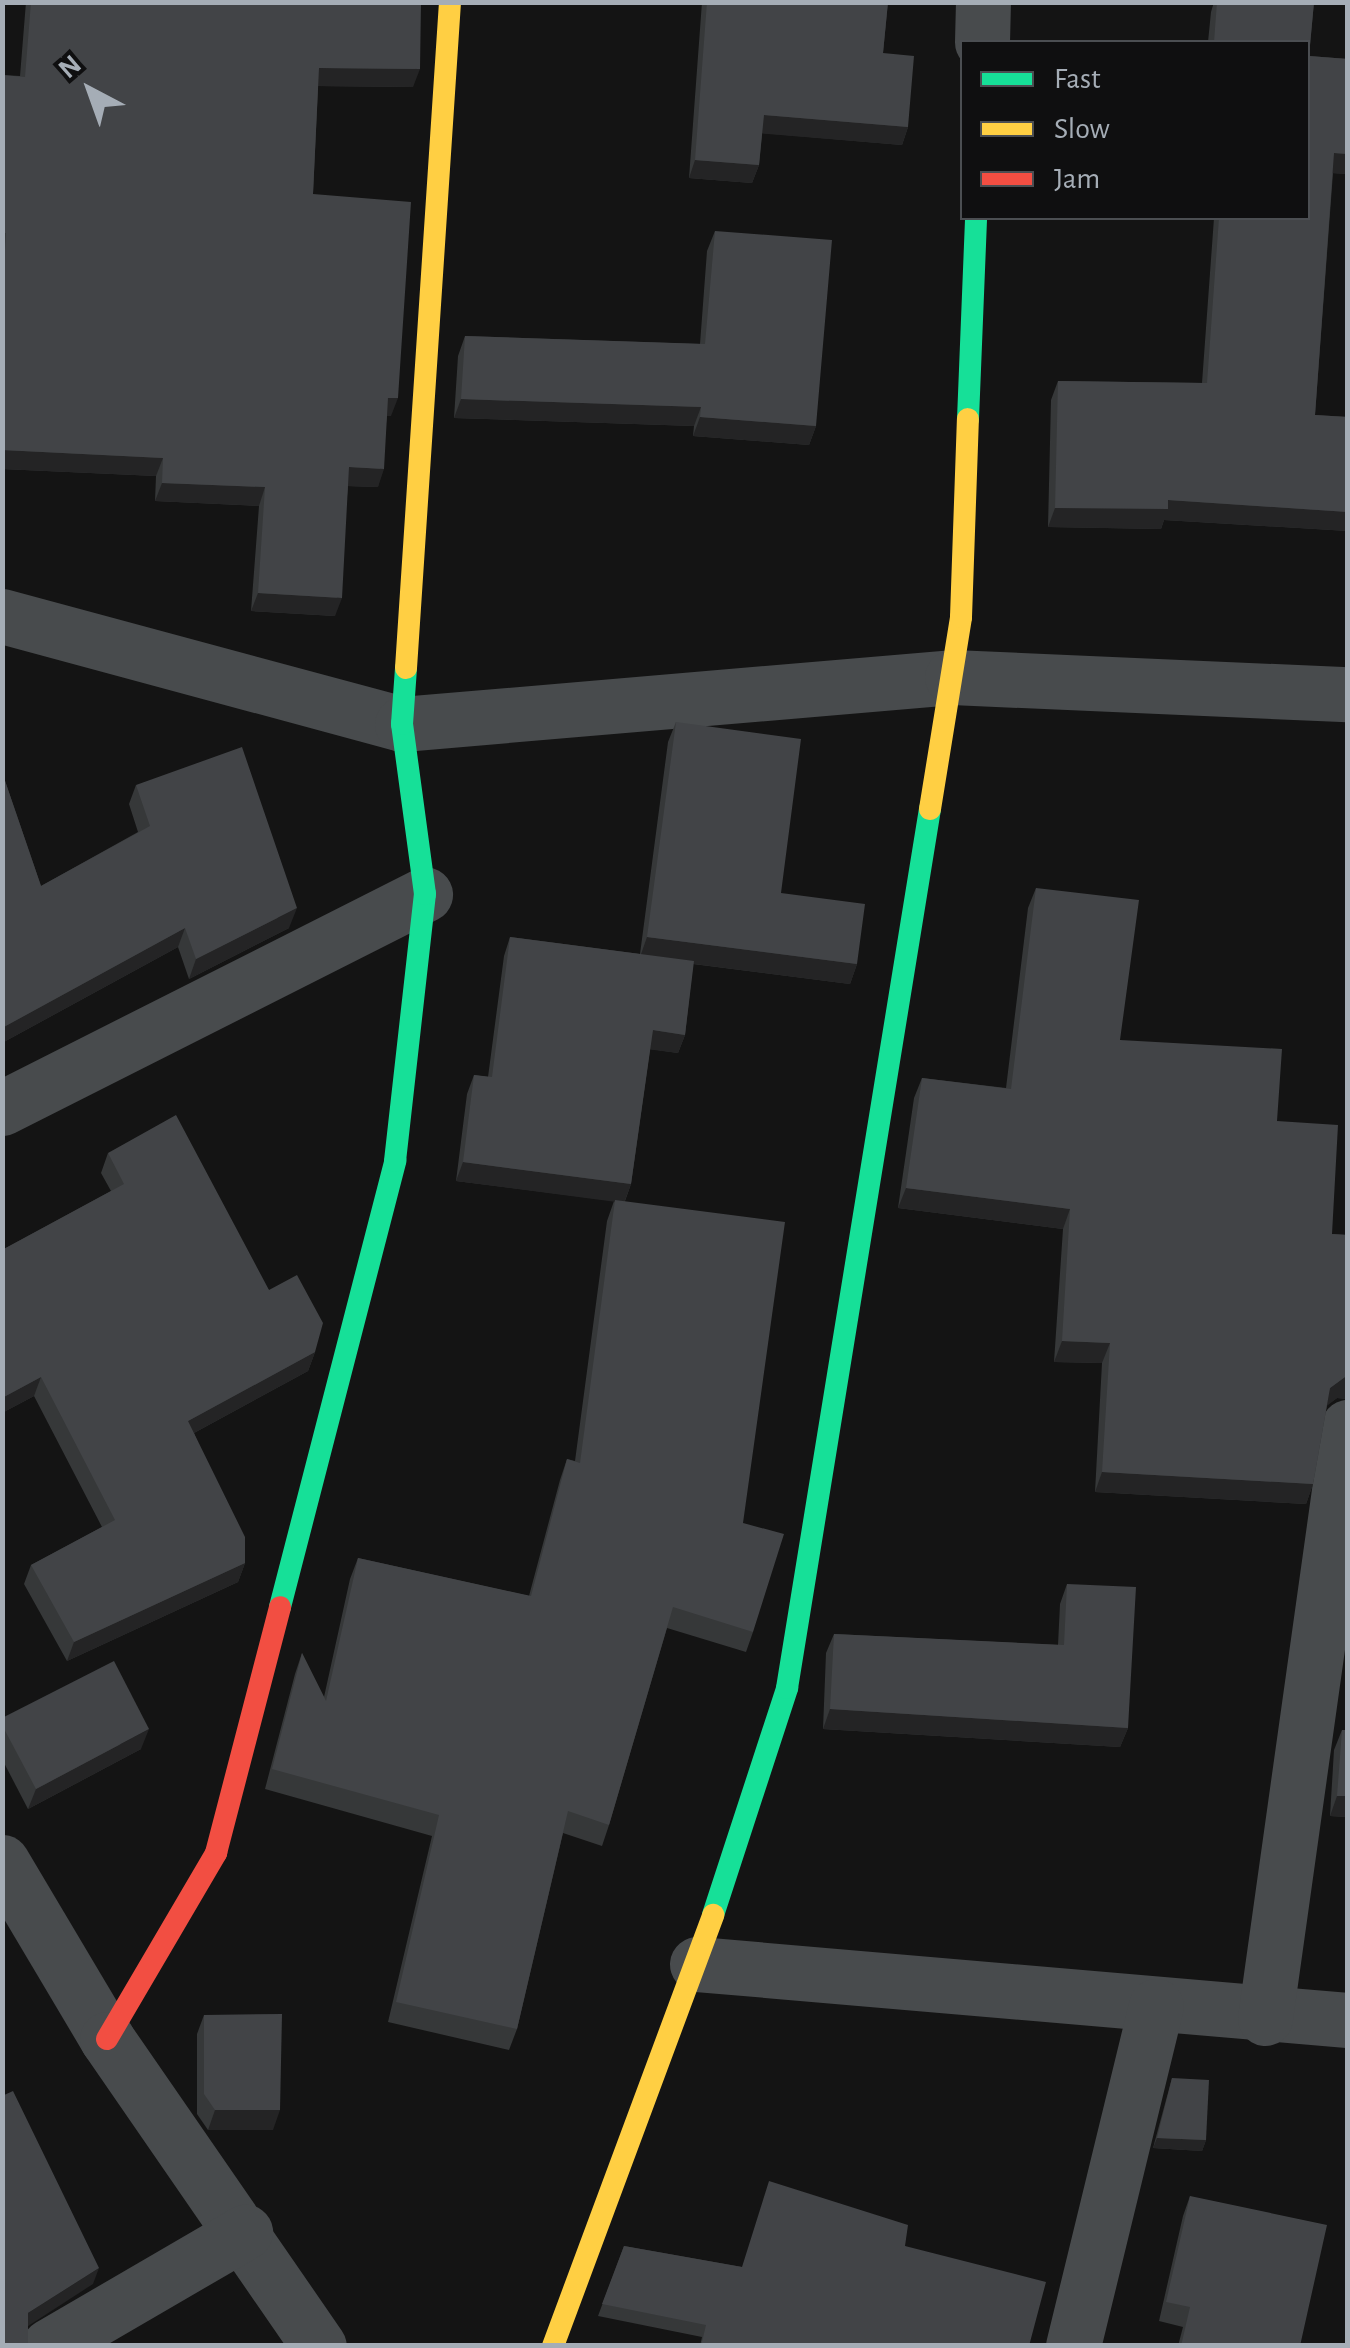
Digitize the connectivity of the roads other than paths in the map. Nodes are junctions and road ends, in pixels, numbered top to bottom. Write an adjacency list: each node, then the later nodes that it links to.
1 (450, 2): 8 (street)
2 (983, 2): 3 (street)
3 (982, 40)
4 (976, 220): 6 (street)
5 (2, 616): 8 (street)
6 (952, 677): 7 (street); 8 (street); 13 (street)
7 (1348, 694)
8 (402, 724): 9 (street)
9 (426, 894): 10 (street); 17 (street)
10 (2, 1108)
11 (1348, 1427): 15 (street)
12 (2, 1862): 17 (street)
13 (696, 1964): 14 (street); 21 (street)
14 (1156, 2006): 15 (street); 22 (street)
15 (1265, 2018): 16 (street)
16 (1348, 2020)
17 (108, 2040): 18 (street)
18 (245, 2232): 19 (street); 20 (street)
19 (49, 2346)
20 (319, 2346)
21 (553, 2346)
22 (1073, 2346)

